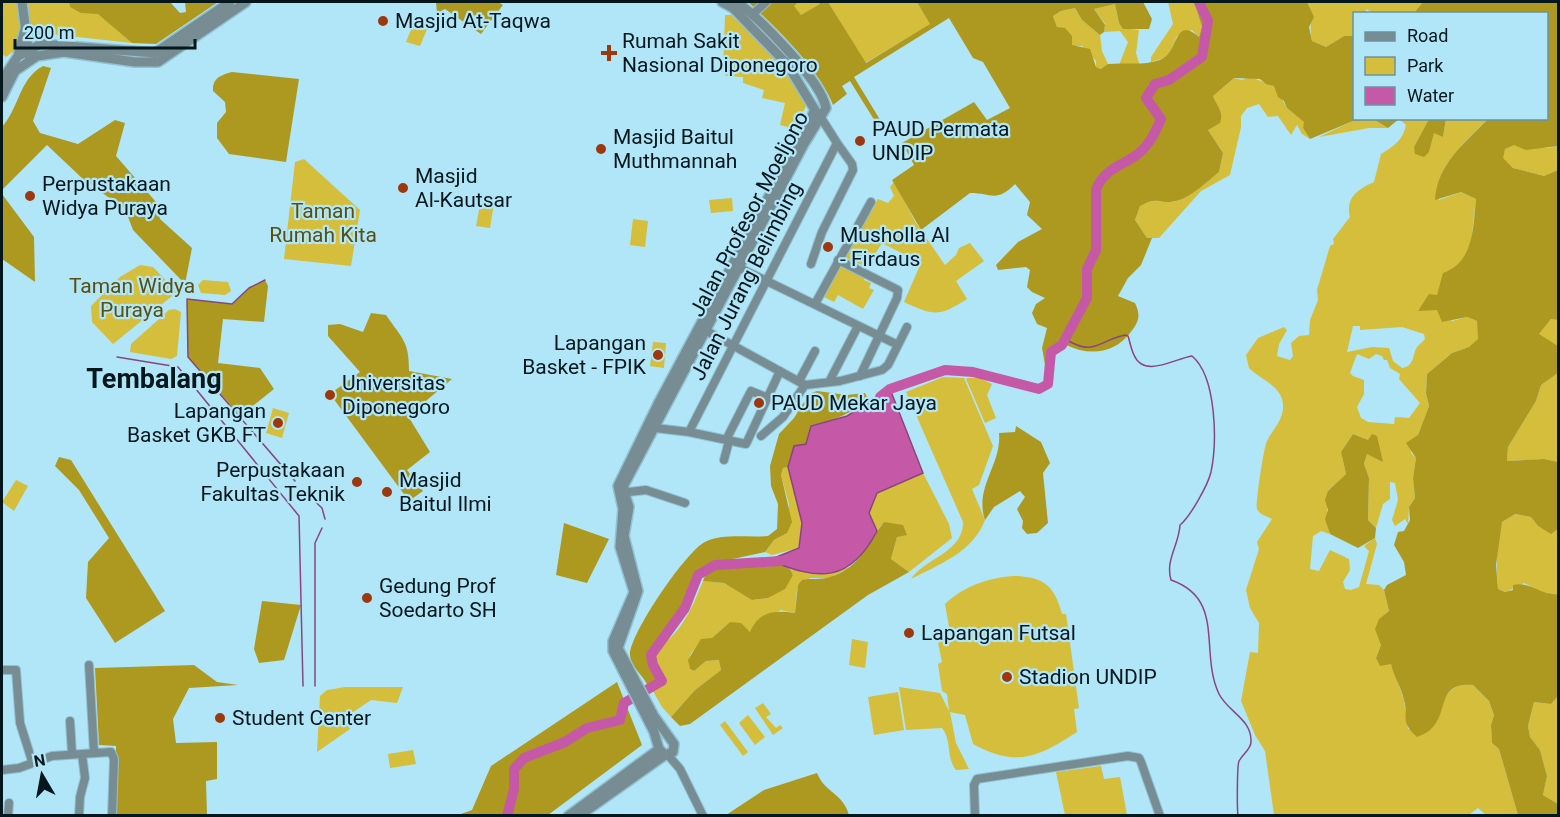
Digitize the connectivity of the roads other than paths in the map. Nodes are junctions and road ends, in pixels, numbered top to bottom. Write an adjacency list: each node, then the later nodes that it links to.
1 (22, 2): 8 (street)
2 (230, 2): 9 (street)
3 (246, 2): 12 (street)
4 (722, 2): 15 (street)
5 (737, 2): 7 (street, Jalan Profesor Moeljono)
6 (766, 2): 7 (street)
7 (752, 15): 15 (street, Jalan Profesor Moeljono)
8 (25, 30): 9 (street); 10 (street); 11 (street)
9 (49, 43): 10 (street)
10 (28, 50): 11 (street); 12 (street)
11 (18, 57): 13 (street)
12 (30, 60): 14 (street)
13 (2, 80)
14 (2, 97)
15 (818, 113): 16 (street); 20 (street)
16 (837, 144): 19 (street); 21 (street, Jalan Jurang Belimbing)
17 (871, 202): 18 (street)
18 (838, 260): 22 (street); 26 (street)
19 (811, 264)
20 (737, 267): 21 (street); 25 (street)
21 (767, 281): 22 (street); 27 (street, Jalan Jurang Belimbing)
22 (815, 304): 23 (street)
23 (858, 326): 26 (street); 32 (street)
24 (907, 327): 28 (street)
25 (703, 329): 27 (street); 35 (street, Jalan Profesor Moeljono); 40 (street)
26 (878, 336): 28 (street); 31 (street)
27 (734, 345): 30 (street); 36 (street, Jalan Jurang Belimbing)
28 (898, 345): 31 (street)
29 (815, 351): 33 (street)
30 (780, 371): 33 (street); 34 (street)
31 (860, 376): 32 (street)
32 (829, 382): 33 (street)
33 (802, 383): 37 (street)
34 (768, 399): 38 (street); 38 (street)
35 (655, 428): 36 (street); 40 (street, Jalan Profesor Moeljono)
36 (689, 432): 38 (street)
37 (761, 436)
38 (728, 440): 39 (street)
39 (724, 460)
40 (620, 493): 41 (street); 44 (street)
41 (685, 503)
42 (89, 665): 46 (street)
43 (2, 670): 50 (street)
44 (652, 719): 48 (street); 48 (street)
45 (70, 721): 47 (street)
46 (94, 752): 49 (street); 55 (street)
47 (72, 753): 49 (street); 50 (street)
48 (666, 753): 56 (street); 57 (street); 58 (street)
49 (82, 754): 54 (street)
50 (32, 761): 51 (street)
51 (2, 770)
52 (9, 803): 53 (street)
53 (8, 816)
54 (79, 816)
55 (112, 816)
56 (568, 816)
57 (579, 816)
58 (703, 816)
59 (975, 816): 60 (street)
60 (1160, 816)

